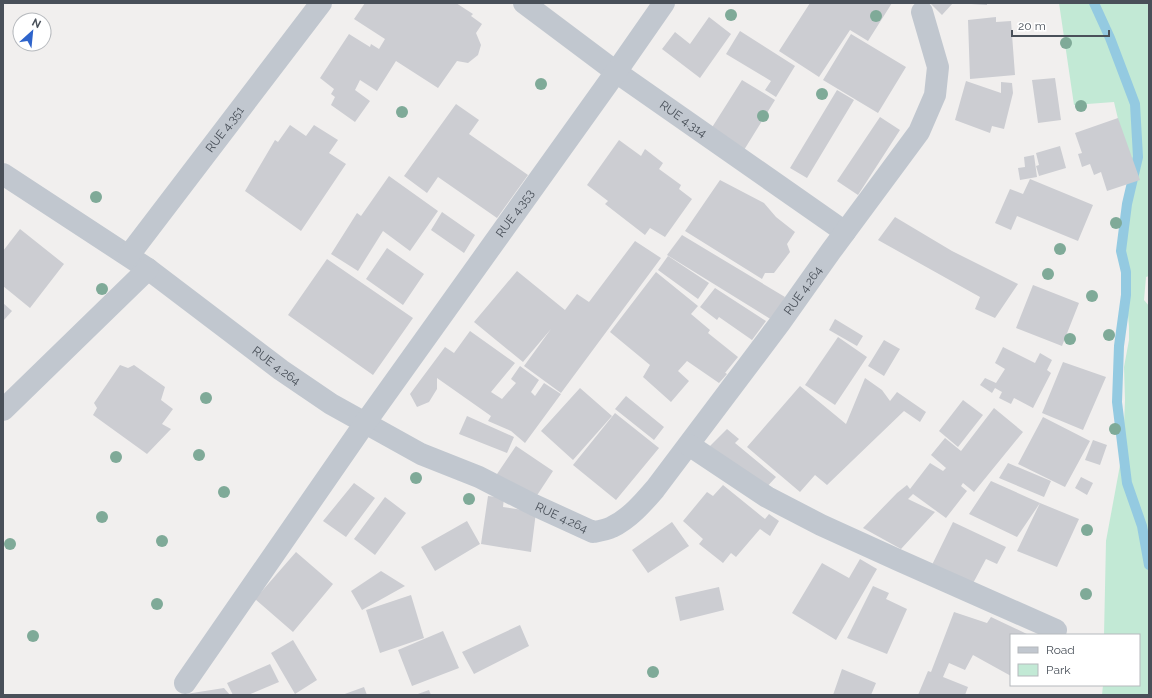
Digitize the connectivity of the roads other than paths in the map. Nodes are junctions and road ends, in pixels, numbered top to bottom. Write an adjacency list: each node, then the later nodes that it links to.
1 (321, 3): 8 (street, RUE 4.351)
2 (524, 3): 5 (street, RUE 4.314)
3 (664, 3): 5 (street, RUE 4.353)
4 (922, 12): 7 (street, RUE 4.264)
5 (616, 72): 7 (street, RUE 4.314); 11 (street, RUE 4.353)
6 (3, 174): 8 (street, RUE 4.264)
7 (845, 232): 12 (street, RUE 4.264)
8 (129, 256): 9 (street, RUE 4.264)
9 (148, 269): 10 (street); 11 (street, RUE 4.264)
10 (3, 410)
11 (365, 423): 12 (street, RUE 4.264); 14 (street, RUE 4.353)
12 (689, 445): 13 (street)
13 (1056, 630)
14 (185, 683)

